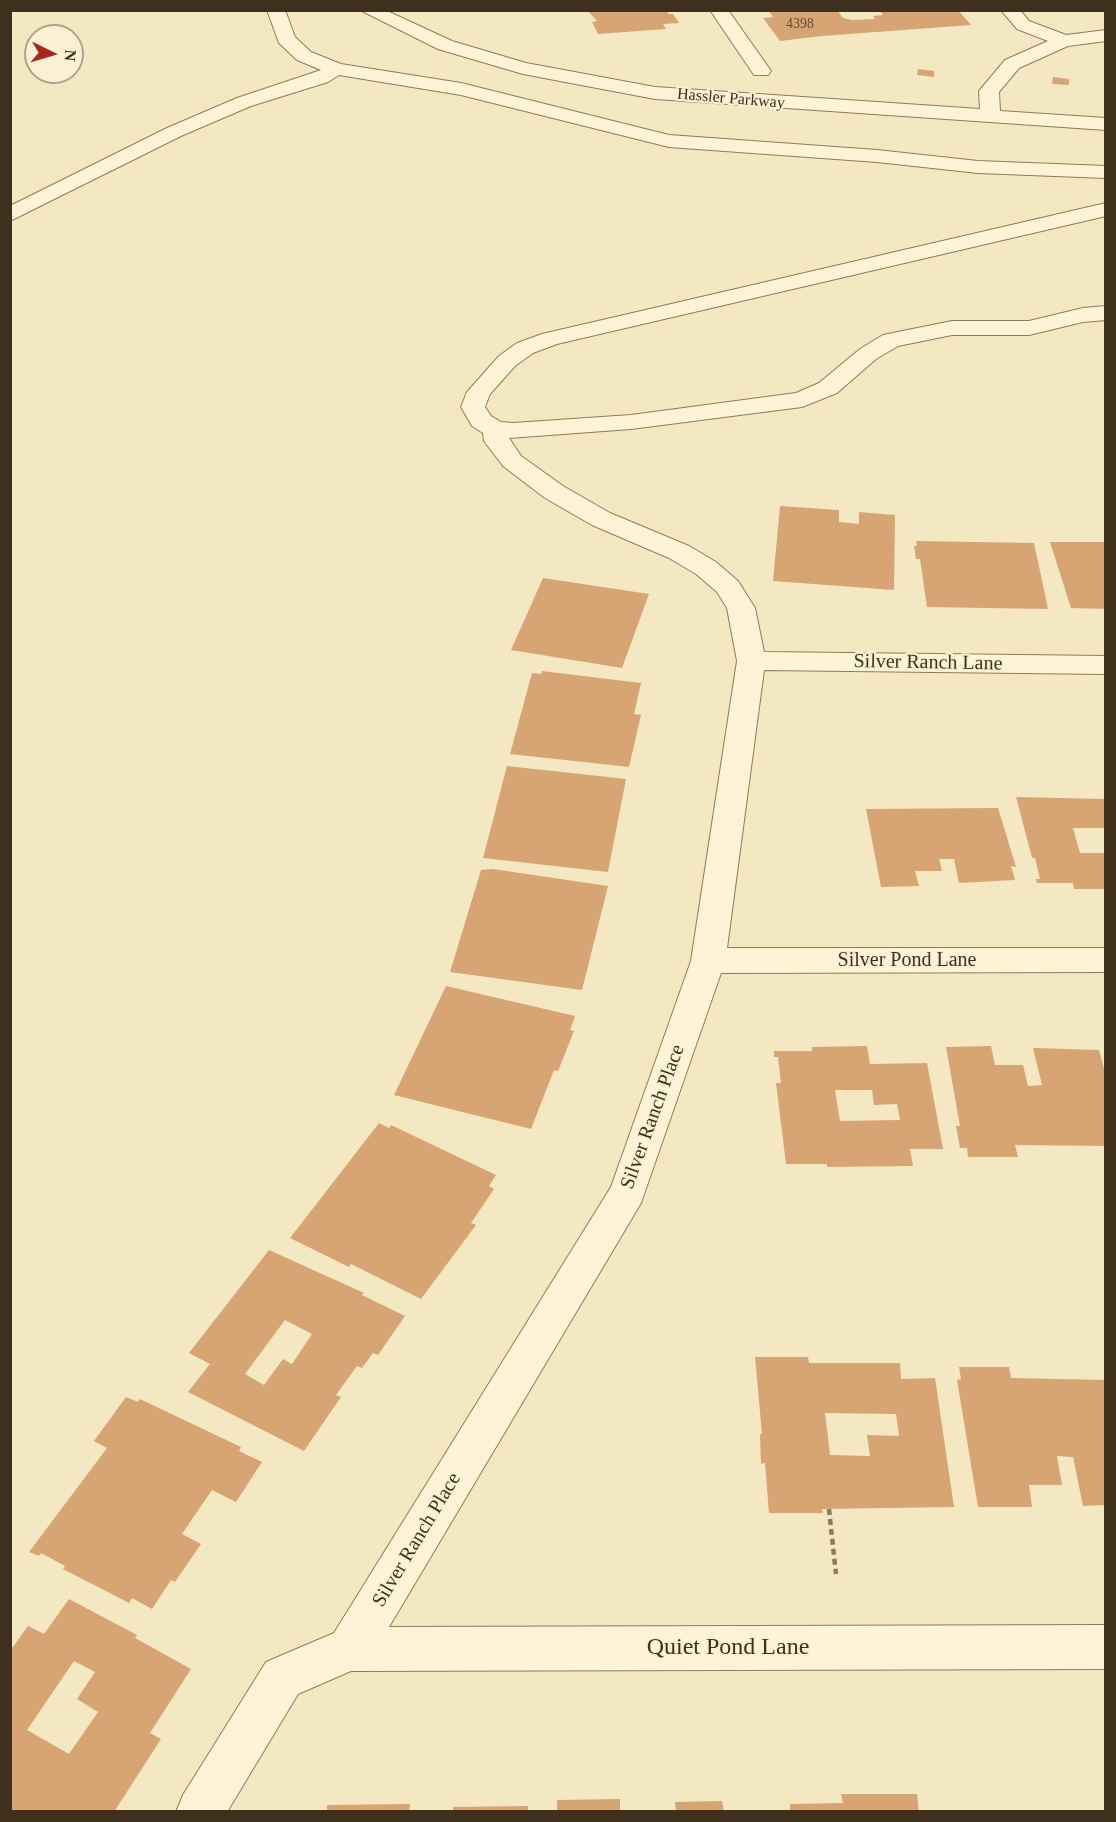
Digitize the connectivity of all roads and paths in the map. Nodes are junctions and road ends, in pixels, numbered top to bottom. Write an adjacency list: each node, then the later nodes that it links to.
1 (276, 10): 7 (street)
2 (369, 10): 9 (street, Hassler Parkway)
3 (719, 10): 8 (street)
4 (1010, 10): 6 (street)
5 (1106, 35): 6 (street)
6 (1064, 41): 9 (street)
7 (336, 69): 11 (street); 13 (street)
8 (761, 71)
9 (990, 118): 10 (street, Hassler Parkway)
10 (1106, 124)
11 (1106, 172)
12 (1106, 209): 15 (street)
13 (10, 215)
14 (1106, 313): 15 (street)
15 (495, 429): 16 (street)
16 (752, 661): 17 (street, Silver Ranch Lane); 19 (street, Silver Ranch Place)
17 (1106, 665)
18 (1106, 960): 19 (street, Silver Pond Lane)
19 (708, 961): 23 (street, Silver Ranch Place)
20 (829, 1509): 21 (path)
21 (836, 1574)
22 (1106, 1647): 23 (street, Quiet Pond Lane)
23 (351, 1649): 24 (street)
24 (200, 1812)

